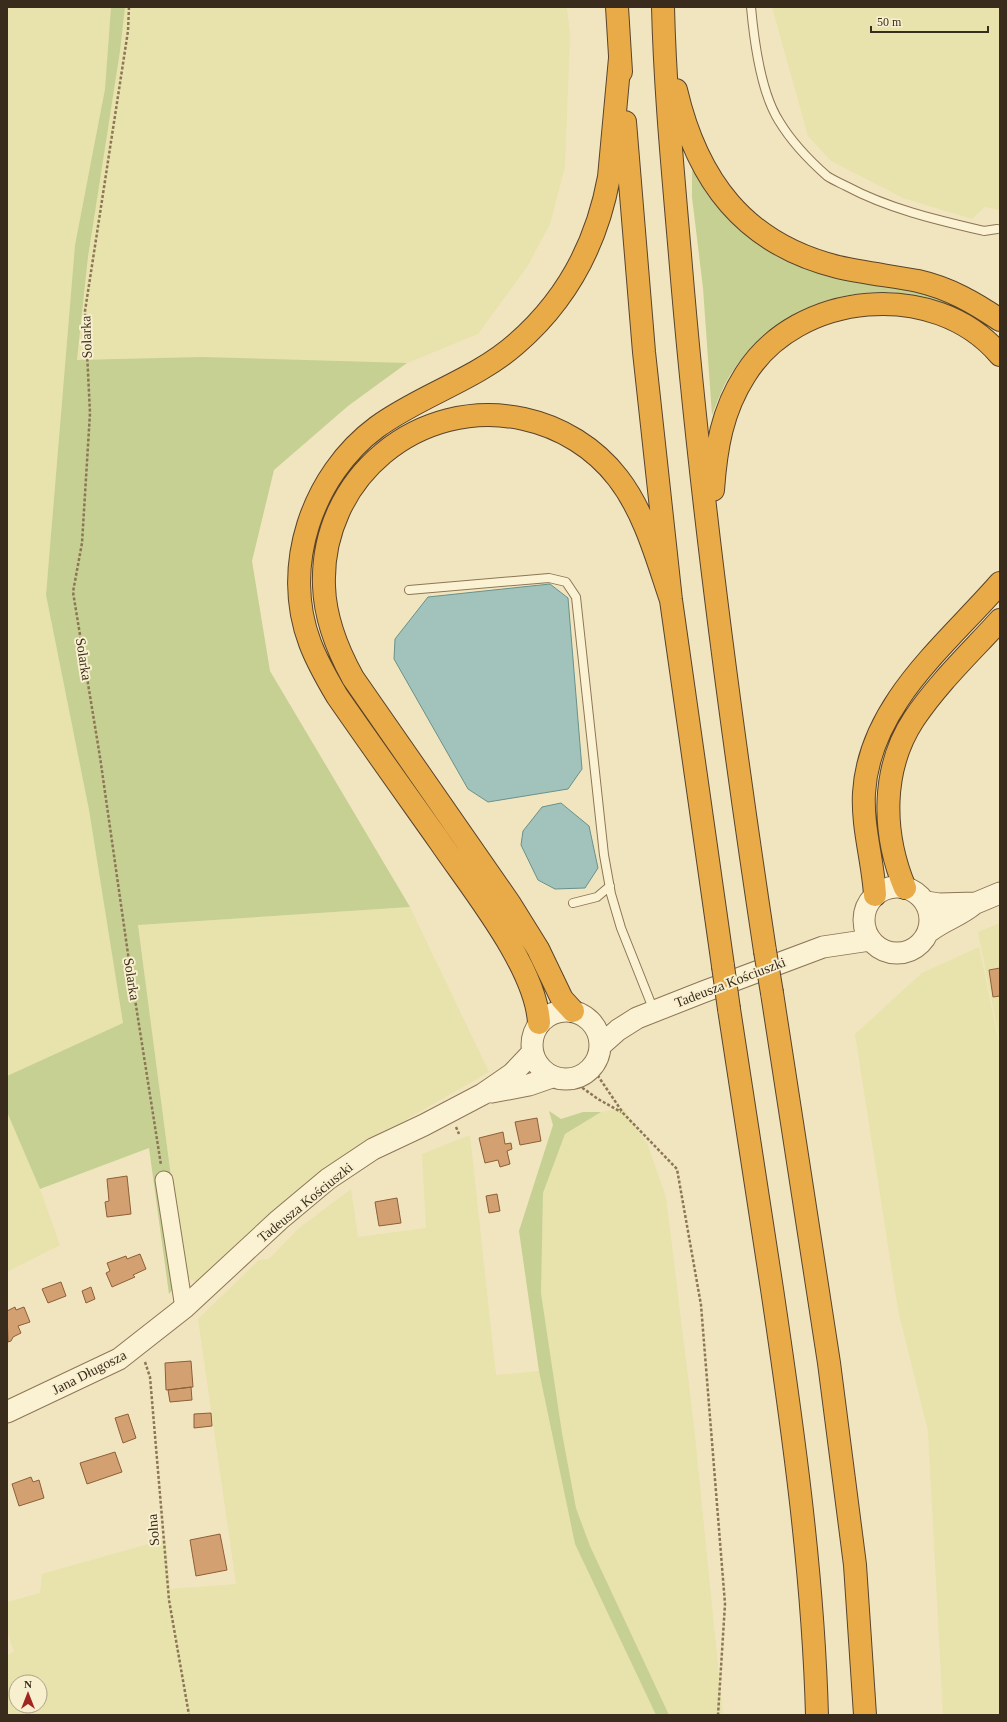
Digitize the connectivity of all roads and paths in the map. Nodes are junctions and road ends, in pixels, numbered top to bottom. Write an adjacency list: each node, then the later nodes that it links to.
1 (129, 7): 33 (path, Solarka)
2 (617, 7): 6 (highway)
3 (663, 7): 5 (highway)
4 (751, 7): 7 (lane)
5 (663, 32): 8 (highway); 10 (highway)
6 (620, 58): 13 (highway); 26 (highway)
7 (997, 229)
8 (1000, 320)
9 (1000, 355): 10 (highway)
10 (710, 553): 40 (highway, bridge)
11 (1000, 583): 18 (highway)
12 (409, 590): 15 (lane)
13 (670, 600): 25 (highway); 39 (highway, bridge)
14 (1000, 620): 16 (highway)
15 (610, 886): 21 (lane); 24 (lane)
16 (905, 888): 18 (street); 19 (street)
17 (1000, 893): 20 (street)
18 (875, 896): 23 (street)
19 (926, 902): 20 (street); 22 (street)
20 (976, 902): 22 (street)
21 (573, 903)
22 (930, 931): 23 (street)
23 (867, 932): 24 (street, Tadeusza Kościuszki)
24 (645, 1015): 25 (street, Tadeusza Kościuszki); 27 (street, Tadeusza Kościuszki)
25 (582, 1016): 26 (street); 27 (street)
26 (539, 1023): 28 (street)
27 (600, 1046): 29 (street)
28 (532, 1053): 30 (street); 31 (street, Tadeusza Kościuszki)
29 (592, 1067): 30 (street); 32 (path)
30 (561, 1078): 31 (street, Tadeusza Kościuszki); 32 (path)
31 (484, 1094): 34 (street, Tadeusza Kościuszki)
32 (622, 1113): 38 (path)
33 (164, 1180): 34 (street)
34 (184, 1308): 35 (street, Jana Długosza)
35 (139, 1344): 36 (street, Jana Długosza); 37 (path, Solna)
36 (7, 1412)
37 (189, 1715)
38 (718, 1715)
39 (817, 1715)
40 (865, 1715)

